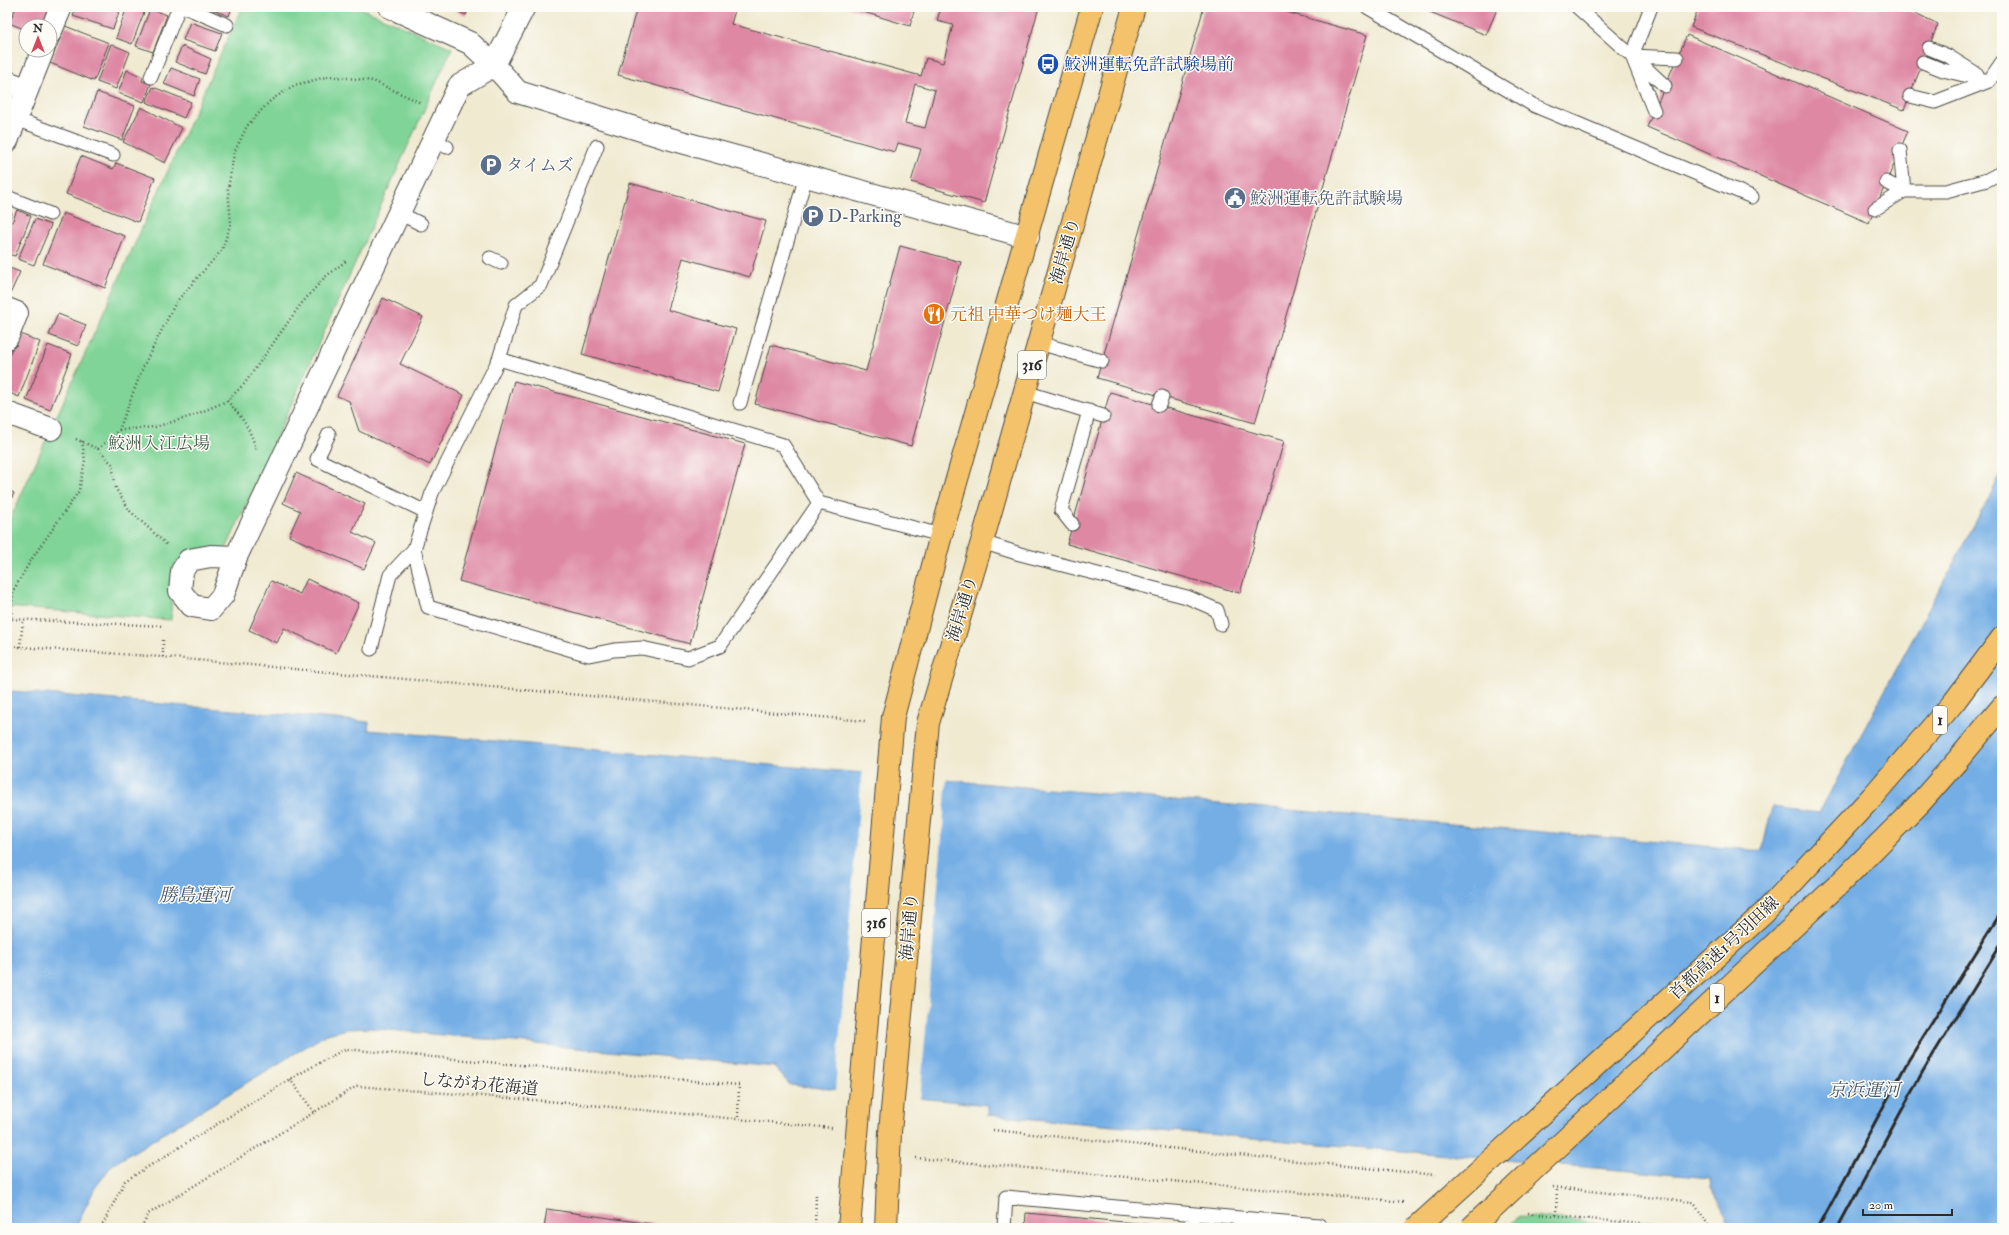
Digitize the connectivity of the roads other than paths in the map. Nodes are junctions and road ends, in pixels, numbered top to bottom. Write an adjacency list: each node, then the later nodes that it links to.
1 (61, 7): 11 (street)
2 (179, 7): 20 (lane)
3 (185, 7): 12 (lane)
4 (390, 7): 19 (street)
5 (524, 7): 19 (street)
6 (1092, 7): 41 (main road, 海岸通り / 316)
7 (1134, 7): 44 (main road, 海岸通り / 316)
8 (1367, 7): 36 (lane)
9 (1577, 7): 14 (lane)
10 (1651, 7): 14 (lane)
11 (56, 18)
12 (227, 25)
13 (1929, 48): 21 (lane)
14 (1632, 56): 16 (lane); 23 (lane); 25 (lane)
15 (37, 58): 22 (street)
16 (1677, 58)
17 (1923, 62): 21 (lane)
18 (2002, 62): 21 (lane)
19 (494, 65): 32 (street); 38 (street)
20 (151, 77)
21 (1989, 81): 24 (lane)
22 (17, 85): 26 (street)
23 (1665, 86)
24 (1910, 96)
25 (1654, 111)
26 (16, 119): 27 (street); 30 (lane)
27 (7, 141)
28 (597, 146): 45 (lane)
29 (1900, 150): 34 (lane)
30 (114, 155)
31 (2002, 172): 34 (lane)
32 (806, 176): 41 (street); 48 (lane)
33 (1886, 182): 34 (lane)
34 (1904, 191): 37 (lane)
35 (7, 197): 39 (lane)
36 (1752, 197)
37 (1875, 209)
38 (399, 212): 40 (lane); 60 (street)
39 (50, 214)
40 (421, 224)
41 (1028, 237): 57 (main road, 海岸通り / 316)
42 (7, 309): 43 (street)
43 (7, 338)
44 (1039, 343): 46 (lane); 47 (main road, 海岸通り / 316)
45 (499, 358): 54 (lane); 55 (lane)
46 (1102, 361)
47 (1025, 392): 49 (lane); 58 (main road, 海岸通り / 316)
48 (740, 403)
49 (1089, 411): 51 (lane); 56 (lane)
50 (7, 413): 52 (street)
51 (1104, 416)
52 (51, 429)
53 (330, 434): 55 (lane)
54 (819, 503): 57 (lane); 59 (lane)
55 (426, 512): 59 (lane)
56 (1072, 524)
57 (941, 535): 66 (main road, 海岸通り / 316)
58 (982, 542): 61 (lane); 67 (main road, 海岸通り / 316)
59 (414, 549): 63 (lane)
60 (236, 557)
61 (1221, 624)
62 (2002, 638): 71 (main road, 首都高速1号羽田線 / 1, bridge)
63 (371, 649)
64 (2002, 707): 72 (main road, 首都高速1号羽田線 / 1, bridge)
65 (1192, 1214): 68 (lane); 69 (lane); 70 (lane)
66 (849, 1228)
67 (886, 1228)
68 (1004, 1228)
69 (1190, 1228)
70 (1322, 1228)
71 (1416, 1228)
72 (1471, 1228)

